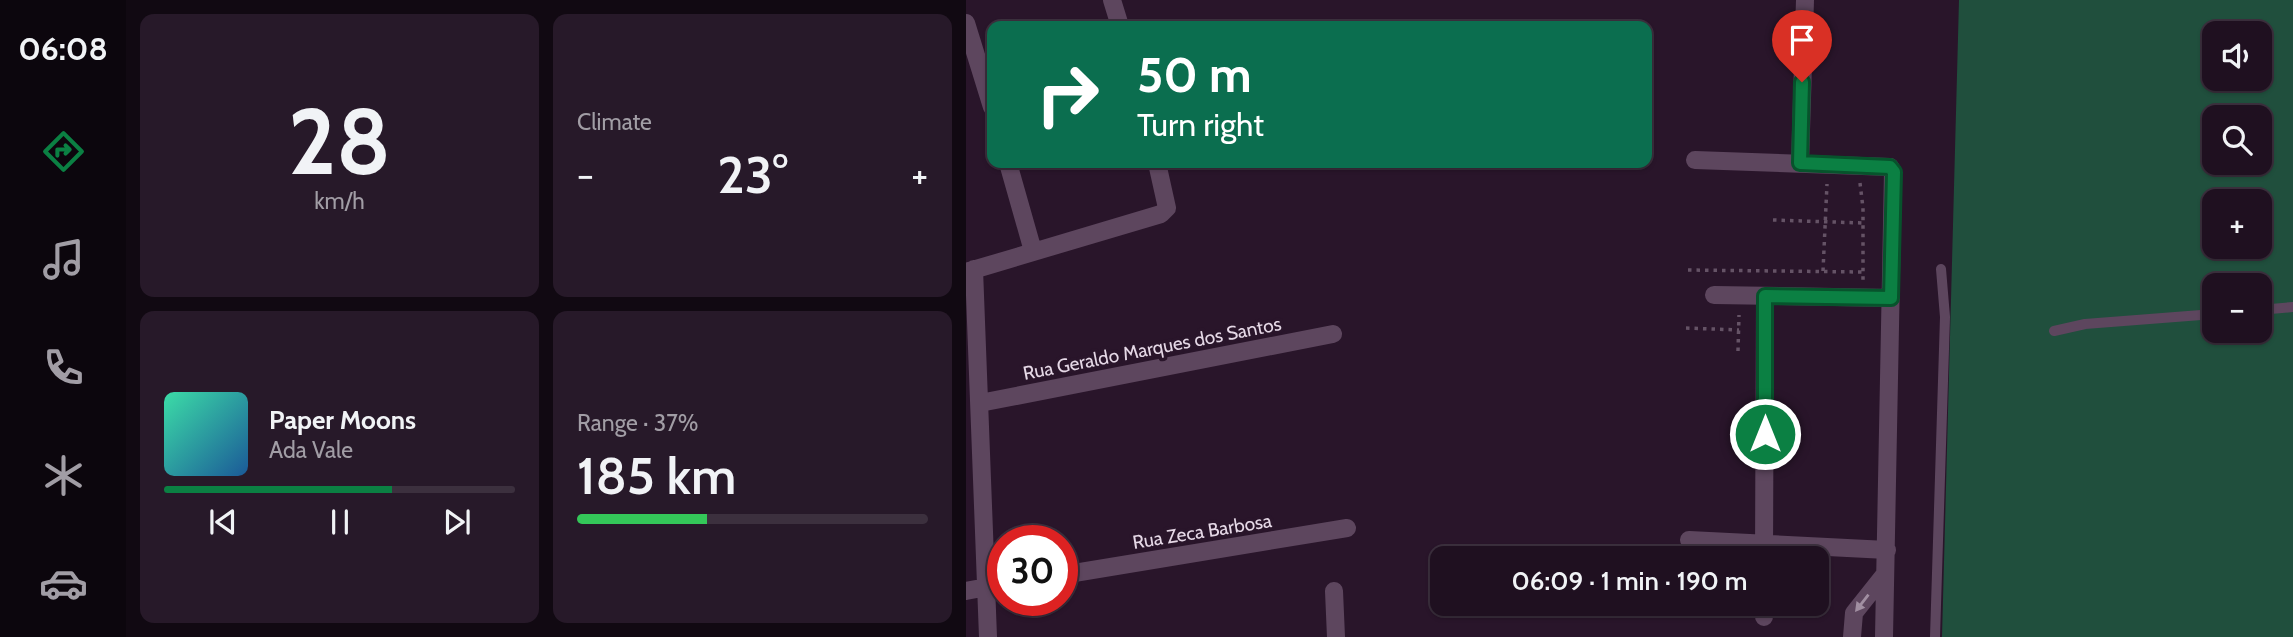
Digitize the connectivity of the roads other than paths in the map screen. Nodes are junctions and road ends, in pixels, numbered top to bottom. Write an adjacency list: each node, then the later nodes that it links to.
1 (1112, 0): 3 (street)
2 (1805, 0): 7 (street)
3 (1118, 21)
4 (966, 23): 5 (street)
5 (987, 91)
6 (1695, 160): 7 (street)
7 (1800, 163): 15 (street)
8 (1009, 168): 10 (street)
9 (1158, 168): 10 (street)
10 (1033, 251): 12 (street)
11 (1941, 269): 39 (lane)
12 (970, 270): 21 (street)
13 (1714, 295): 14 (street)
14 (1765, 296): 15 (street); 26 (street)
15 (1891, 298): 28 (street)
16 (2293, 307): 17 (lane)
17 (2272, 309)
18 (2202, 315): 19 (lane)
19 (2054, 331)
20 (1333, 334): 21 (street, Rua Geraldo Marques dos Santos)
21 (979, 403): 22 (street)
22 (990, 525)
23 (1348, 528): 29 (street, Rua Zeca Barbosa)
24 (1689, 540): 25 (street)
25 (1730, 546)
26 (1764, 546)
27 (1829, 550): 28 (street)
28 (1886, 550): 30 (street)
29 (1078, 572)
30 (1885, 574): 37 (street, one-way to 37); 38 (street)
31 (987, 587): 32 (street)
32 (966, 591)
33 (1334, 591): 36 (street)
34 (991, 616): 35 (street)
35 (988, 637)
36 (1336, 637)
37 (1852, 637)
38 (1884, 637)
39 (1934, 637)

